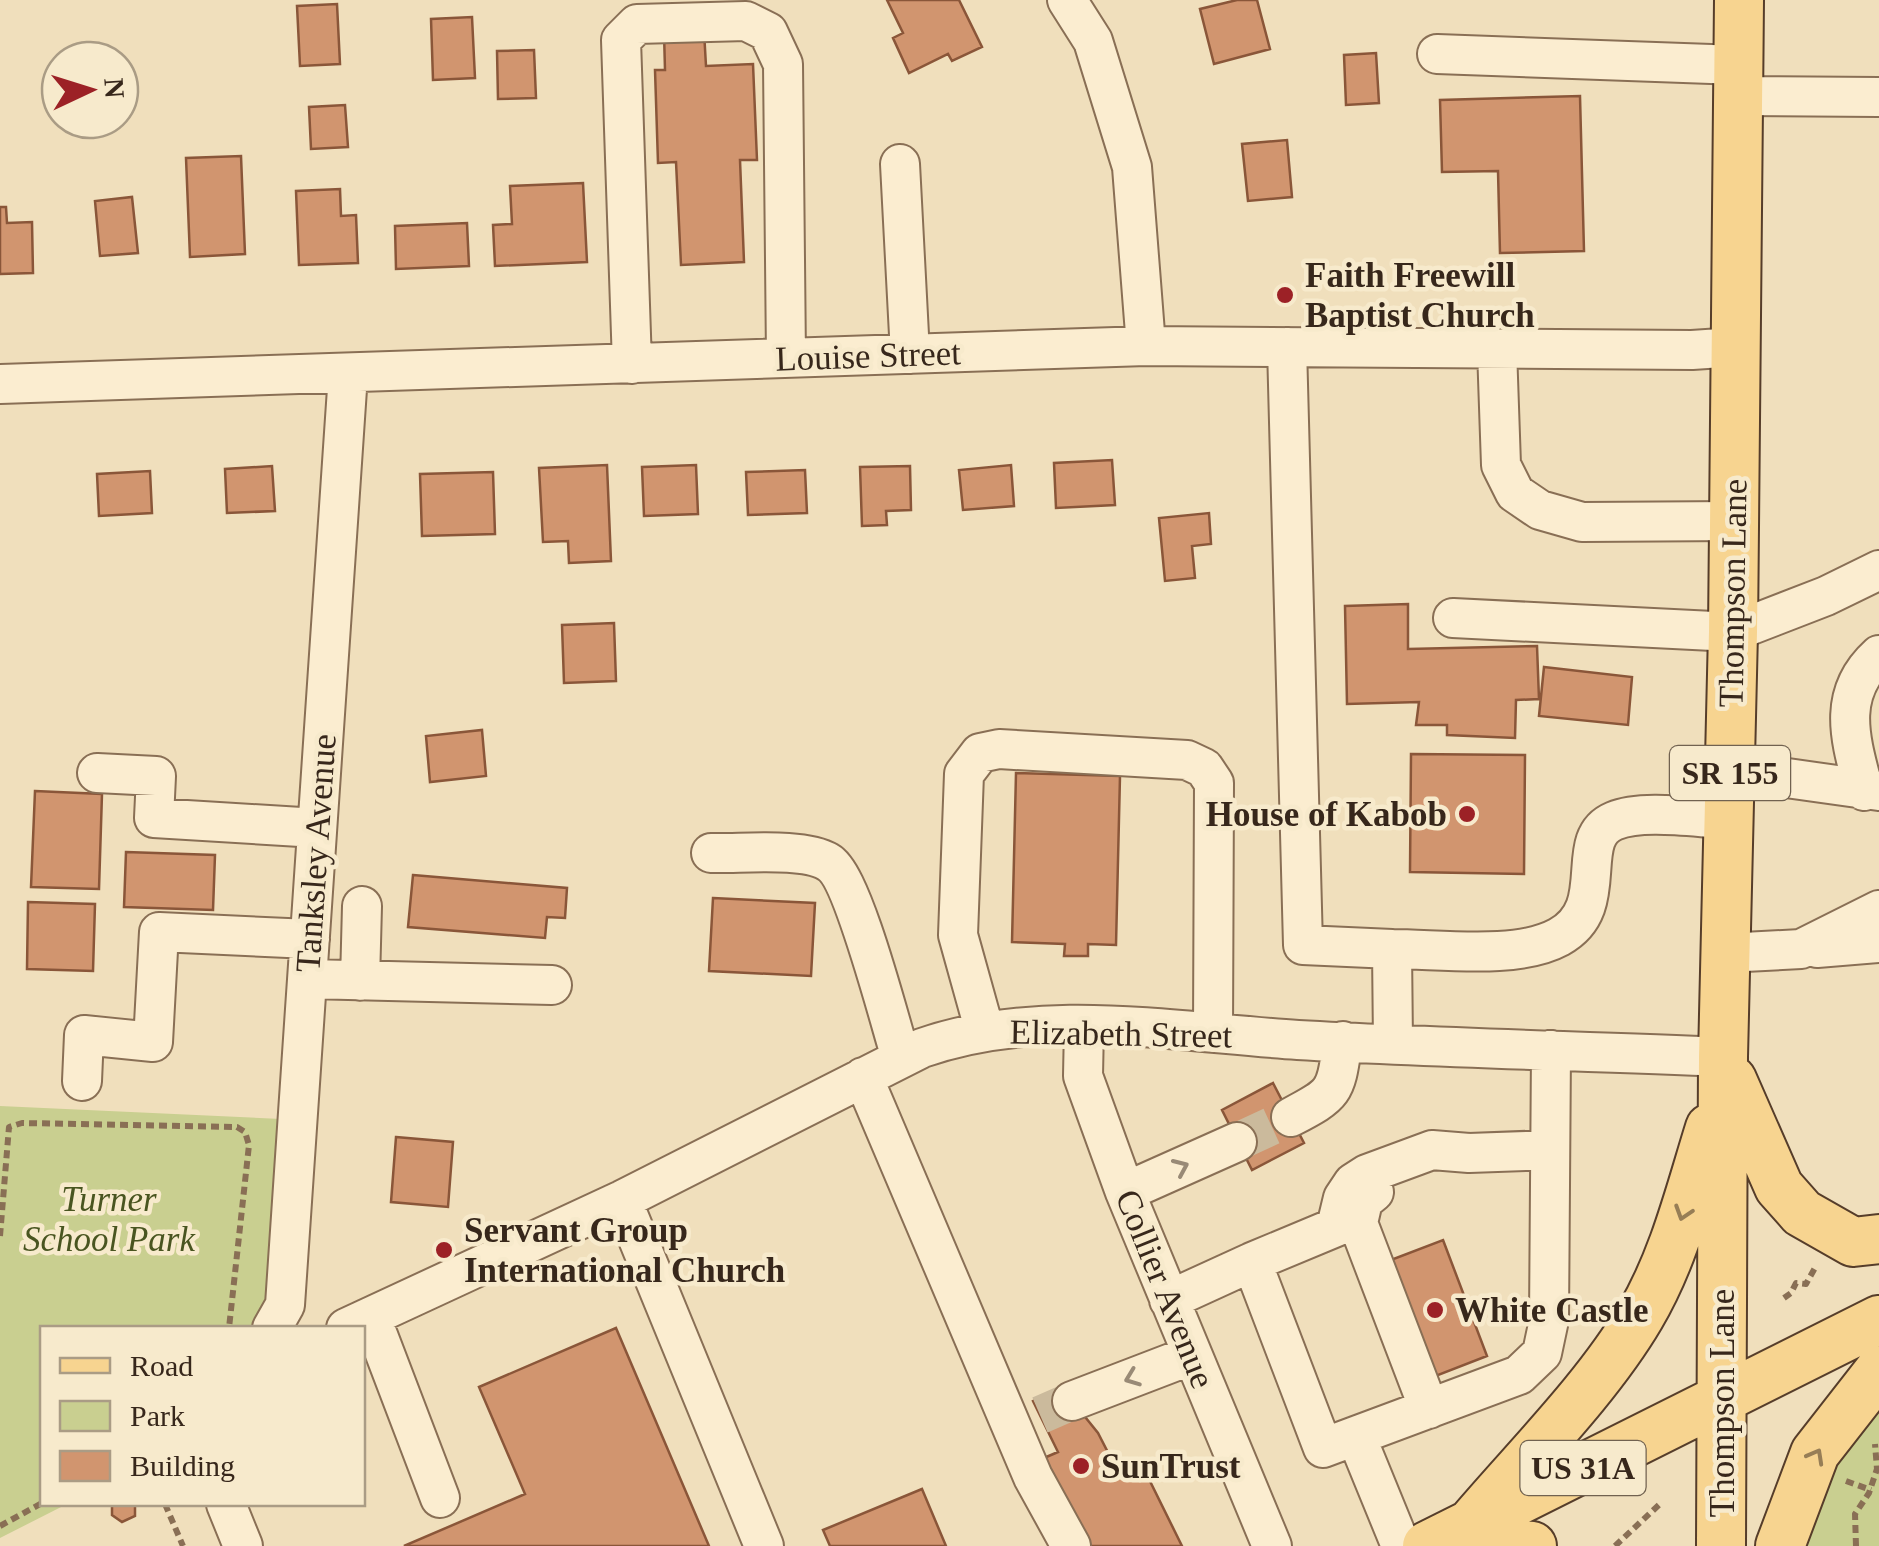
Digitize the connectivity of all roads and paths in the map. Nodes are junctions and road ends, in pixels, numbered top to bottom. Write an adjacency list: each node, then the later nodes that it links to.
1 (1067, 0): 7 (street)
2 (1740, 0): 4 (main road, Thompson Lane / SR 155)
3 (1436, 54): 4 (street)
4 (1739, 80): 5 (street); 9 (main road, Thompson Lane / SR 155)
5 (1879, 97)
6 (900, 164): 11 (street)
7 (1146, 346): 8 (street, Louise Street); 11 (street, Louise Street)
8 (1288, 346): 10 (street, Louise Street); 31 (street)
9 (1736, 347): 10 (street, Louise Street); 16 (main road, Thompson Lane / SR 155)
10 (1497, 348): 16 (street)
11 (910, 354): 12 (street, Louise Street)
12 (786, 358): 13 (street, Louise Street); 13 (street)
13 (632, 364): 14 (street, Louise Street)
14 (348, 374): 15 (street, Louise Street); 25 (street, Tanksley Avenue)
15 (0, 384)
16 (1734, 522): 19 (main road, Thompson Lane / SR 155)
17 (1879, 570): 19 (street)
18 (1454, 618): 19 (street)
19 (1733, 632): 21 (main road, Thompson Lane / SR 155)
20 (1879, 656): 23 (street)
21 (1730, 770): 23 (street); 24 (main road, Thompson Lane / SR 155)
22 (97, 773): 25 (street)
23 (1872, 791)
24 (1729, 819): 31 (street); 33 (main road, Thompson Lane / SR 155)
25 (317, 828): 29 (street, Tanksley Avenue)
26 (712, 853): 43 (street)
27 (362, 906): 35 (street)
28 (1879, 910): 32 (street)
29 (310, 939): 34 (street, Tanksley Avenue); 46 (street)
30 (1879, 943): 32 (street)
31 (1392, 949): 41 (street)
32 (1800, 949): 33 (street)
33 (1726, 952): 44 (main road, Thompson Lane / SR 155)
34 (308, 979): 35 (street); 63 (street, Tanksley Avenue)
35 (360, 980): 36 (street)
36 (552, 985)
37 (1084, 1026): 38 (street, Elizabeth Street); 39 (street, Elizabeth Street); 51 (street, Collier Avenue)
38 (985, 1032): 39 (street); 43 (street, Elizabeth Street)
39 (1213, 1033): 40 (street, Elizabeth Street)
40 (1343, 1042): 41 (street, Elizabeth Street); 47 (street)
41 (1393, 1044): 42 (street, Elizabeth Street)
42 (1550, 1050): 44 (street, Elizabeth Street); 49 (street)
43 (902, 1058): 45 (street, Elizabeth Street)
44 (1723, 1072): 55 (main road); 67 (main road, Thompson Lane / SR 155); 80 (main road, one-way to 80)
45 (863, 1076): 52 (street, Elizabeth Street); 69 (street)
46 (82, 1081)
47 (1291, 1117)
48 (1237, 1142): 51 (street, one-way to 48)
49 (1550, 1150): 50 (street); 68 (street)
50 (1469, 1153): 53 (street); 68 (street)
51 (1125, 1192): 59 (street, Collier Avenue)
52 (622, 1200): 61 (street, Elizabeth Street); 83 (street)
53 (1336, 1228): 56 (street); 68 (street)
54 (0, 1236): 62 (path)
55 (1879, 1239)
56 (1252, 1262): 59 (street); 70 (street)
57 (1819, 1265): 58 (path)
58 (1784, 1298)
59 (1169, 1300): 65 (street, Collier Avenue)
60 (1879, 1320): 67 (main road, US 31A)
61 (358, 1323)
62 (229, 1326)
63 (273, 1326)
64 (365, 1338): 74 (street)
65 (1192, 1355): 69 (street, one-way to 69); 85 (street, Collier Avenue)
66 (1879, 1371): 89 (main road, one-way to 66)
67 (1723, 1399): 80 (main road, US 31A); 88 (main road, Thompson Lane / SR 155)
68 (1418, 1413): 70 (street)
69 (1042, 1414): 84 (street)
70 (1356, 1436): 80 (street)
71 (1879, 1440): 73 (path)
72 (1842, 1480): 73 (path)
73 (1875, 1485): 90 (path)
74 (440, 1498)
75 (1662, 1502): 87 (path)
76 (40, 1504): 79 (path)
77 (166, 1506): 81 (path)
78 (227, 1506): 82 (street)
79 (0, 1526)
80 (1435, 1539): 86 (main road)
81 (183, 1546)
82 (243, 1546)
83 (764, 1546)
84 (1071, 1546)
85 (1272, 1546)
86 (1532, 1546)
87 (1615, 1546)
88 (1722, 1546)
89 (1780, 1546)
90 (1856, 1546)

